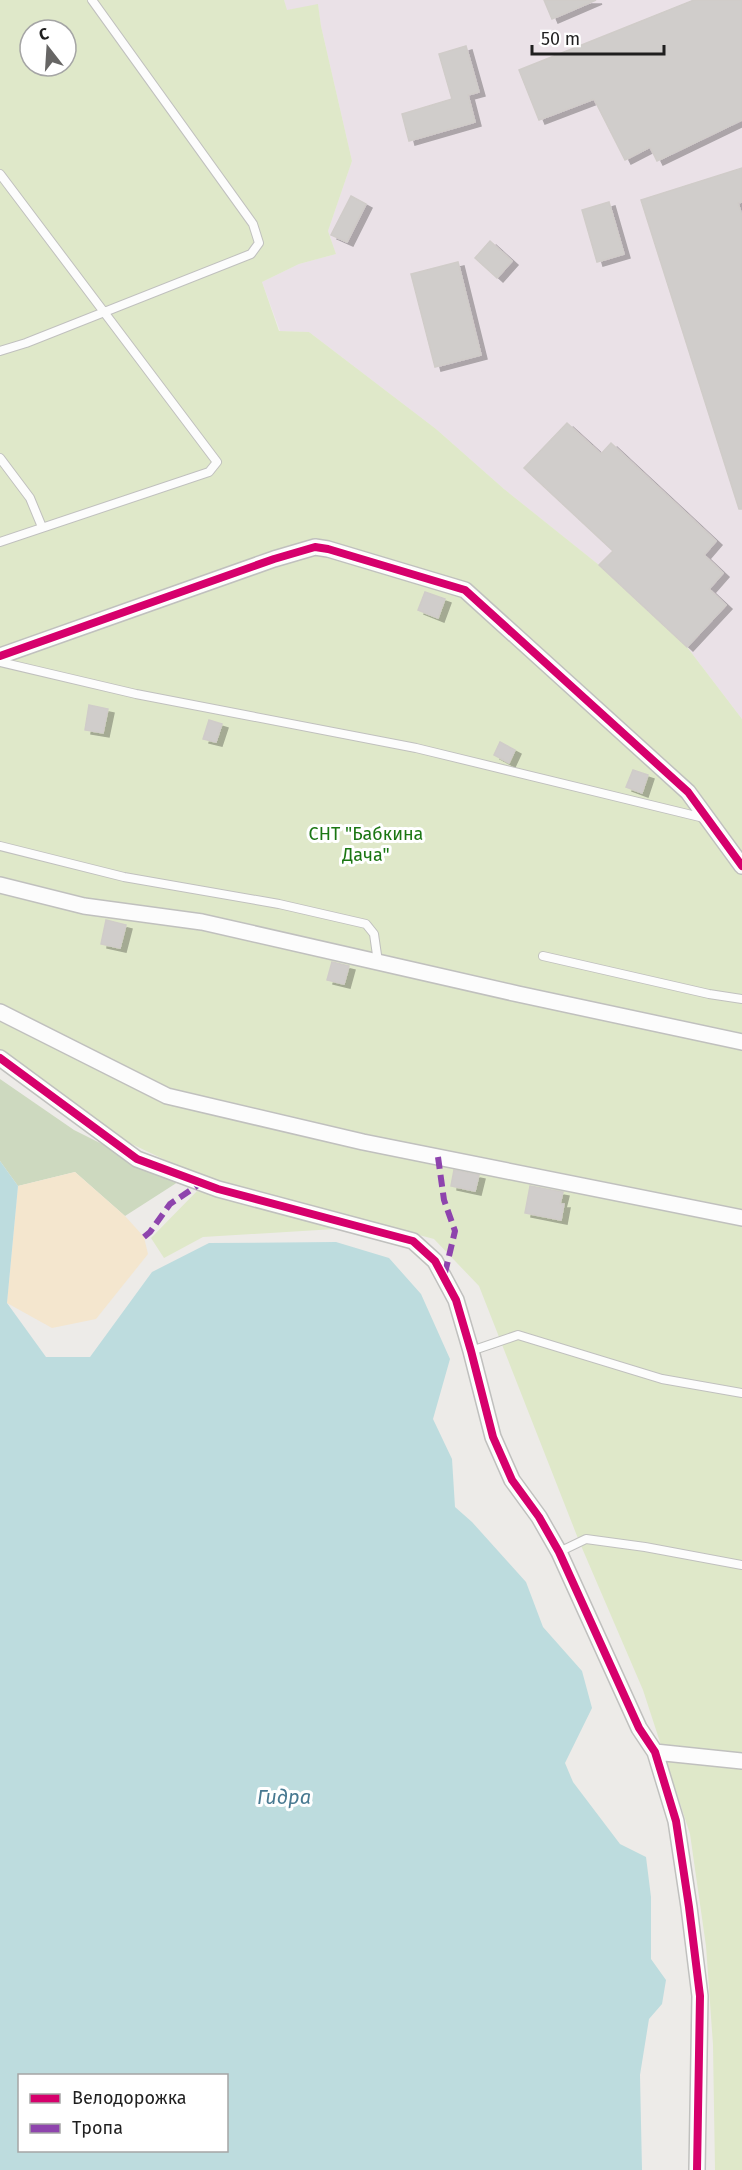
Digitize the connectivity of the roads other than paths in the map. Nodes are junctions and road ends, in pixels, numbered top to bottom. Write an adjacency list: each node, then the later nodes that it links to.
1 (92, 0): 3 (lane)
2 (0, 174): 3 (lane)
3 (104, 311): 4 (lane); 6 (lane)
4 (0, 351)
5 (0, 458): 6 (lane)
6 (42, 526): 7 (lane)
7 (0, 542)
8 (0, 656): 10 (street)
9 (0, 662): 10 (lane)
10 (708, 819): 12 (street)
11 (0, 846): 15 (lane)
12 (742, 866)
13 (0, 885): 15 (street)
14 (543, 956): 16 (lane)
15 (378, 962): 18 (street)
16 (742, 999)
17 (0, 1012): 20 (street)
18 (742, 1042)
19 (0, 1058): 21 (street)
20 (742, 1218)
21 (471, 1351): 22 (lane); 23 (street)
22 (742, 1393)
23 (559, 1552): 24 (lane); 25 (street)
24 (742, 1565)
25 (655, 1752): 26 (street); 27 (street)
26 (742, 1761)
27 (697, 2170)

